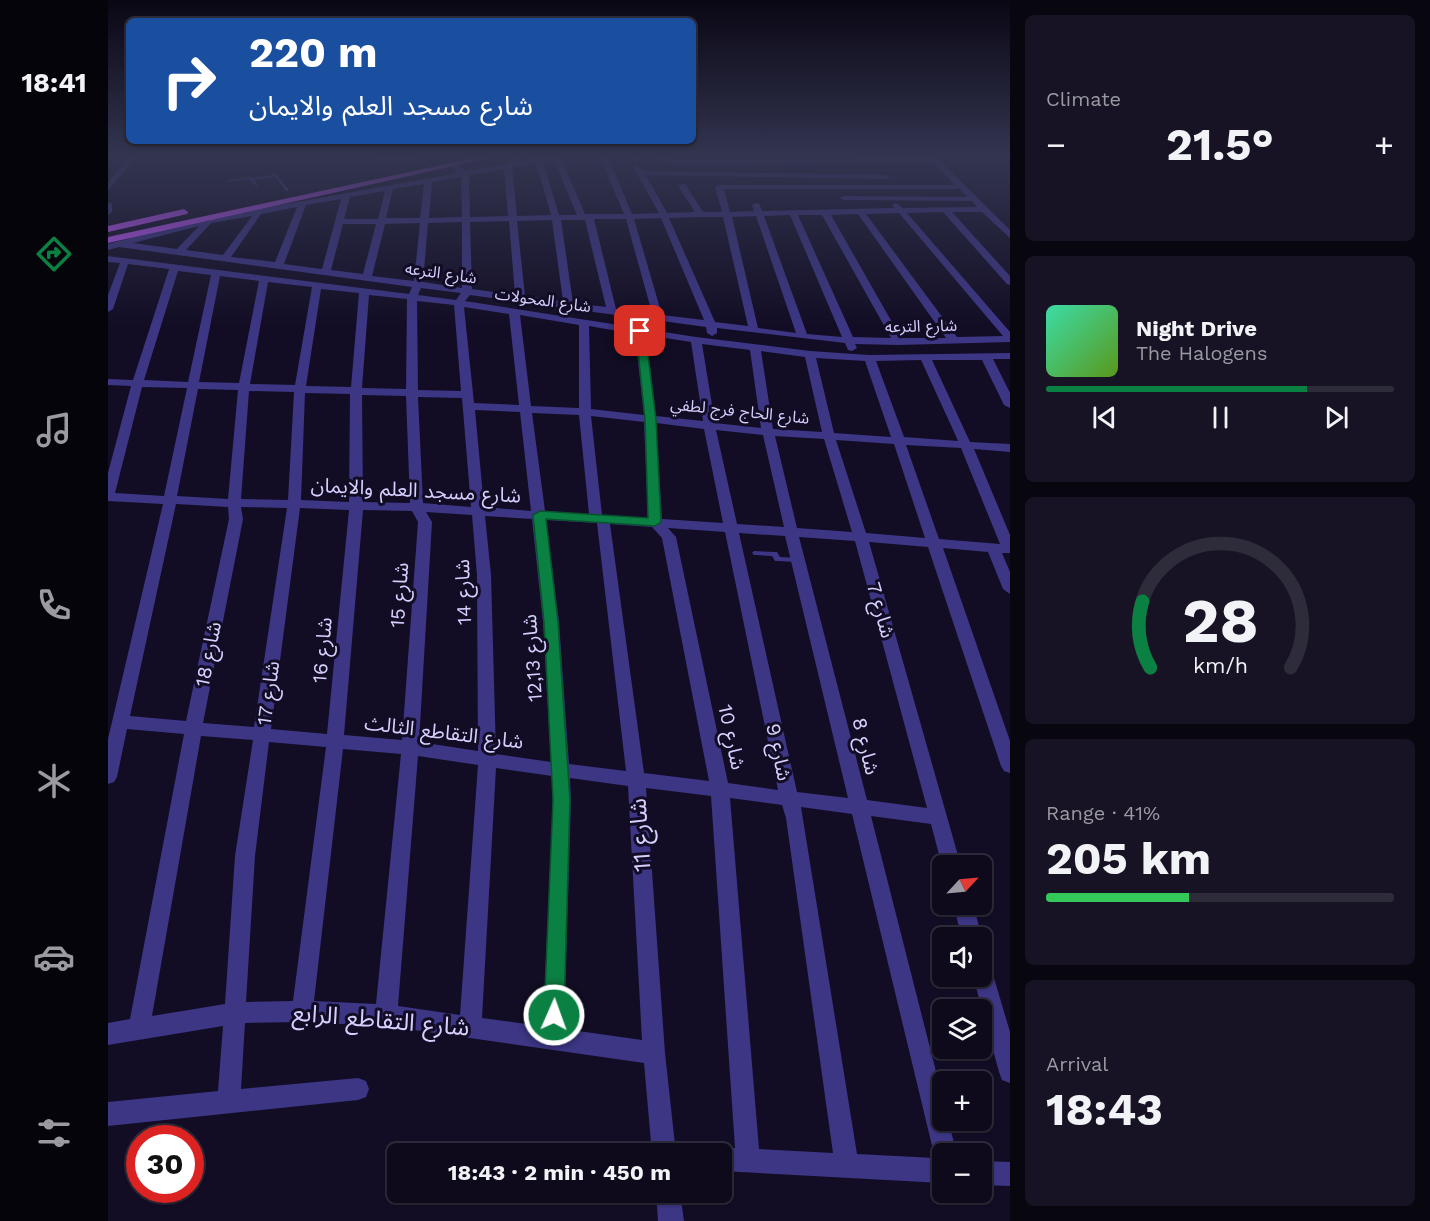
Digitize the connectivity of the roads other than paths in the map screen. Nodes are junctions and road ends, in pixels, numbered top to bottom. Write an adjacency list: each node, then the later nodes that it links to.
1 (188, 212): 40 (main road)
2 (217, 212): 41 (main road)
3 (222, 212): 43 (main road)
4 (233, 212): 36 (street)
5 (251, 212): 47 (street)
6 (299, 212): 51 (street)
7 (341, 212): 38 (street)
8 (384, 212): 37 (street, شارع 16)
9 (426, 212): 35 (street, شارع 15)
10 (466, 212): 34 (street, شارع 14)
11 (512, 212): 32 (street, شارع 12,13)
12 (554, 212): 33 (street)
13 (583, 212): 31 (street)
14 (627, 212): 30 (street)
15 (662, 212): 28 (street)
16 (699, 212): 29 (street)
17 (734, 212): 27 (street)
18 (759, 212): 70 (street)
19 (788, 212): 26 (street)
20 (825, 212): 21 (street); 26 (street); 77 (street)
21 (860, 212): 74 (street)
22 (901, 212): 71 (street)
23 (927, 212): 39 (street)
24 (947, 212): 56 (street)
25 (987, 212): 42 (street)
26 (793, 213): 76 (street)
27 (727, 214): 29 (street); 72 (street, شارع 8)
28 (664, 215): 29 (street); 30 (street); 67 (street)
29 (701, 215)
30 (629, 216): 31 (street); 65 (street)
31 (585, 217): 33 (street); 64 (street)
32 (513, 218): 33 (street); 34 (street); 61 (street, شارع 12,13)
33 (556, 218): 62 (street)
34 (466, 219): 35 (street); 60 (street, شارع 14)
35 (426, 220): 37 (street); 59 (street, شارع 15)
36 (208, 221): 44 (street); 46 (street)
37 (382, 221): 38 (street); 57 (street, شارع 16)
38 (338, 222): 53 (street)
39 (935, 222)
40 (108, 229)
41 (108, 235)
42 (1010, 235)
43 (108, 240)
44 (119, 244): 45 (street); 46 (street)
45 (108, 247)
46 (179, 252): 47 (street)
47 (225, 258): 50 (street)
48 (108, 259): 49 (street, شارع المحولات)
49 (125, 261): 52 (street, شارع المحولات); 63 (street)
50 (246, 261): 51 (street); 54 (street)
51 (275, 265): 53 (street); 55 (street)
52 (174, 267): 54 (street, شارع المحولات); 84 (street)
53 (326, 272): 57 (street)
54 (223, 273): 55 (street, شارع المحولات); 85 (street)
55 (260, 278): 58 (street, شارع المحولات); 86 (street, شارع 18)
56 (1010, 282)
57 (366, 285): 58 (street, شارع المحولات); 59 (street, شارع المحولات); 88 (street, شارع 16)
58 (317, 286): 87 (street, شارع 17)
59 (415, 291): 60 (street, شارع المحولات); 89 (street, شارع 15)
60 (463, 297): 61 (street, شارع المحولات); 90 (street, شارع 14)
61 (517, 305): 62 (street, شارع الترعه); 66 (street, شارع المحولات); 92 (street, شارع 12,13)
62 (568, 305): 64 (street, شارع الترعه)
63 (108, 309)
64 (612, 311): 65 (street, شارع الترعه)
65 (658, 318): 67 (street, شارع الترعه); 69 (street)
66 (584, 322): 68 (street, شارع المحولات); 93 (street, شارع 11)
67 (711, 325): 72 (street, شارع الترعه); 75 (street)
68 (640, 331): 69 (street, شارع المحولات); 94 (street)
69 (653, 333): 73 (street, شارع المحولات)
70 (803, 337): 72 (street, شارع الترعه); 76 (street, شارع الترعه)
71 (1010, 338): 74 (street, شارع الترعه)
72 (754, 339): 75 (street, شارع المحولات); 78 (street, شارع المحولات); 96 (street, شارع 8)
73 (696, 340): 75 (street, شارع المحولات); 95 (street, شارع 9)
74 (954, 341): 77 (street, شارع الترعه)
75 (712, 342)
76 (850, 342): 77 (street, شارع الترعه); 81 (street)
77 (898, 342)
78 (810, 354): 81 (street, شارع المحولات); 97 (street, شارع 7)
79 (986, 356): 80 (street, شارع المحولات); 82 (street, شارع المحولات); 91 (street)
80 (1010, 356)
81 (862, 358): 82 (street, شارع المحولات); 98 (street)
82 (925, 358): 99 (street)
83 (108, 382): 84 (street, شارع الحاج فرج لطفي)
84 (138, 382): 85 (street, شارع الحاج فرج لطفي); 101 (street)
85 (192, 384): 86 (street, شارع الحاج فرج لطفي); 102 (street)
86 (244, 386): 87 (street, شارع الحاج فرج لطفي); 103 (street, شارع 18)
87 (300, 388): 88 (street, شارع الحاج فرج لطفي); 104 (street, شارع 17)
88 (356, 391): 89 (street, شارع الحاج فرج لطفي); 105 (street, شارع 16)
89 (412, 393): 90 (street, شارع الحاج فرج لطفي); 106 (street, شارع 15)
90 (467, 401): 92 (street, شارع الحاج فرج لطفي); 107 (street, شارع 14)
91 (1010, 405)
92 (525, 408): 93 (street, شارع الحاج فرج لطفي); 108 (street, شارع 12,13)
93 (585, 412): 94 (street, شارع الحاج فرج لطفي); 109 (street, شارع 11)
94 (650, 419): 95 (street, شارع الحاج فرج لطفي); 110 (street)
95 (709, 424): 96 (street, شارع الحاج فرج لطفي); 111 (street, شارع 9)
96 (768, 432): 97 (street, شارع الحاج فرج لطفي); 112 (street, شارع 8)
97 (829, 436): 98 (street, شارع الحاج فرج لطفي); 113 (street, شارع 7)
98 (899, 441): 99 (street, شارع الحاج فرج لطفي); 114 (street)
99 (965, 445): 100 (street, شارع الحاج فرج لطفي); 116 (street)
100 (1010, 448)
101 (108, 497): 102 (street, شارع مسجد العلم والايمان)
102 (170, 501): 103 (street, شارع مسجد العلم والايمان); 120 (street)
103 (234, 503): 104 (street, شارع مسجد العلم والايمان); 121 (street, شارع 18)
104 (294, 504): 105 (street, شارع مسجد العلم والايمان); 122 (street, شارع 17)
105 (356, 504): 106 (street, شارع مسجد العلم والايمان); 123 (street, شارع 16)
106 (417, 507): 107 (street, شارع مسجد العلم والايمان); 124 (street, شارع 15)
107 (477, 511): 108 (street, شارع مسجد العلم والايمان); 125 (street, شارع 14)
108 (540, 515): 109 (street, شارع مسجد العلم والايمان); 127 (street, شارع 12,13)
109 (599, 518): 110 (street, شارع مسجد العلم والايمان); 129 (street, شارع 11)
110 (655, 522): 111 (street, شارع مسجد العلم والايمان); 130 (street, شارع 10)
111 (731, 528): 112 (street, شارع مسجد العلم والايمان); 131 (street, شارع 9)
112 (792, 532): 113 (street, شارع مسجد العلم والايمان); 118 (street, شارع 8)
113 (861, 538): 114 (street, شارع مسجد العلم والايمان); 133 (street, شارع 7)
114 (934, 544): 115 (street, شارع مسجد العلم والايمان); 126 (street)
115 (993, 548): 116 (street, شارع مسجد العلم والايمان); 119 (street)
116 (1009, 549)
117 (756, 553): 118 (lane)
118 (798, 560): 132 (street, شارع 8)
119 (1010, 589)
120 (121, 722): 121 (street, شارع التقاطع الثالث); 128 (street)
121 (193, 728): 122 (street, شارع التقاطع الثالث); 140 (street, شارع 18)
122 (262, 735): 123 (street, شارع التقاطع الثالث); 137 (street, شارع 17)
123 (335, 742): 124 (street, شارع التقاطع الثالث); 136 (street, شارع 16)
124 (410, 748): 125 (street, شارع التقاطع الثالث); 138 (street, شارع 15)
125 (486, 759): 127 (street, شارع التقاطع الثالث); 139 (street, شارع 14)
126 (1010, 766)
127 (560, 770): 129 (street, شارع التقاطع الثالث); 142 (street, شارع 12,13)
128 (108, 777)
129 (636, 778): 130 (street, شارع التقاطع الثالث); 143 (street, شارع 11)
130 (720, 790): 131 (street, شارع التقاطع الثالث); 151 (street, شارع 10)
131 (789, 798): 132 (street, شارع التقاطع الثالث); 152 (street, شارع 9)
132 (860, 807): 133 (street, شارع التقاطع الثالث); 149 (street, شارع 8)
133 (939, 817): 134 (street, شارع 7)
134 (949, 855)
135 (986, 987): 144 (street)
136 (302, 1011): 137 (street, شارع التقاطع الرابع); 138 (street, شارع التقاطع الرابع)
137 (237, 1013): 140 (street, شارع التقاطع الرابع); 146 (street, شارع 17)
138 (386, 1015): 139 (street, شارع التقاطع الرابع)
139 (470, 1027): 142 (street, شارع التقاطع الرابع)
140 (139, 1028): 141 (street, شارع التقاطع الرابع)
141 (108, 1034)
142 (553, 1039): 143 (street, شارع التقاطع الرابع)
143 (654, 1053): 148 (street, شارع 11)
144 (1010, 1072)
145 (358, 1089): 146 (street)
146 (230, 1102): 147 (street)
147 (108, 1114)
148 (663, 1143)
149 (942, 1143)
150 (732, 1159): 151 (street)
151 (748, 1160): 152 (street)
152 (847, 1166): 153 (street)
153 (932, 1170)
154 (992, 1173): 155 (street)
155 (1010, 1174)
156 (669, 1203): 157 (street)
157 (671, 1221)

